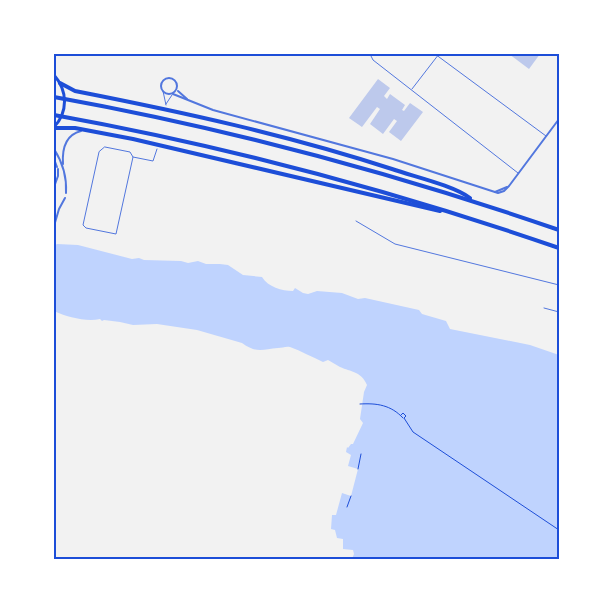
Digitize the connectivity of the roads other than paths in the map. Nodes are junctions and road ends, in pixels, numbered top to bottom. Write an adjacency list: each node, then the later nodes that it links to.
1 (370, 54): 7 (lane)
2 (435, 54): 3 (lane)
3 (439, 55): 7 (lane); 16 (lane)
4 (54, 75): 5 (main road)
5 (60, 84): 14 (main road); 26 (highway)
6 (177, 89): 8 (street); 9 (street); 11 (street)
7 (412, 90): 22 (lane)
8 (163, 91): 9 (street); 9 (lane)
9 (173, 94): 11 (street)
10 (54, 98): 26 (highway)
11 (189, 101): 22 (street)
12 (54, 115): 27 (highway)
13 (559, 119): 16 (street)
14 (54, 128): 15 (highway)
15 (94, 131): 21 (street); 27 (highway)
16 (546, 136): 22 (street)
17 (54, 149): 21 (street)
18 (157, 149): 19 (lane)
19 (132, 157): 19 (lane)
20 (54, 159): 23 (street)
21 (63, 164): 24 (street)
22 (518, 173)
23 (54, 187)
24 (66, 193)
25 (65, 198): 29 (street)
26 (473, 200): 30 (highway)
27 (456, 214): 31 (highway)
28 (356, 221): 32 (lane)
29 (54, 226)
30 (559, 230)
31 (559, 248)
32 (559, 285)
33 (544, 308): 34 (lane)
34 (559, 312)

